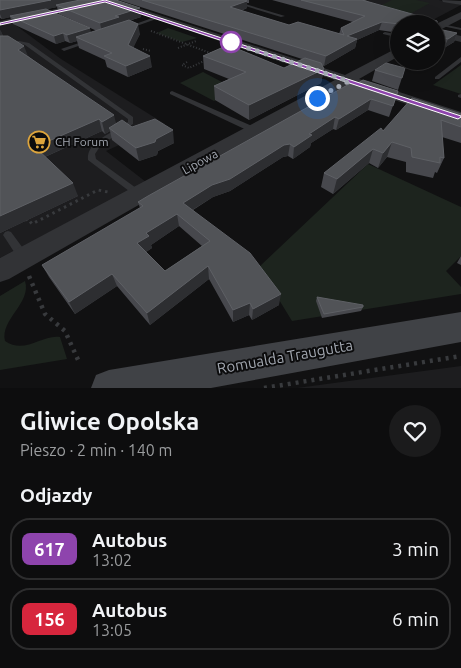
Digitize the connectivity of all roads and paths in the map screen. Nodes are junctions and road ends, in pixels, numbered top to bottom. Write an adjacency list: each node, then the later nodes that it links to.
1 (105, 0): 5 (street); 9 (street)
2 (228, 0): 7 (lane)
3 (446, 0): 4 (street)
4 (461, 3)
5 (49, 13): 8 (lane); 10 (street)
6 (461, 15): 11 (street)
7 (283, 16)
8 (58, 18)
9 (157, 18): 12 (lane); 31 (street)
10 (0, 23)
11 (445, 25)
12 (122, 29)
13 (445, 29): 14 (lane)
14 (461, 29)
15 (151, 31): 29 (path)
16 (445, 31): 19 (street)
17 (385, 33): 18 (lane)
18 (390, 34)
19 (461, 38)
20 (91, 40): 24 (lane)
21 (0, 44): 36 (lane)
22 (186, 45): 23 (path)
23 (178, 48)
24 (64, 49)
25 (143, 50): 26 (path)
26 (151, 51)
27 (390, 56): 31 (street, Lipowa)
28 (461, 59): 30 (lane)
29 (187, 62)
30 (438, 78)
31 (349, 81): 33 (street); 34 (street, Lipowa)
32 (172, 94): 34 (lane)
33 (461, 118)
34 (256, 132): 36 (street, Lipowa)
35 (114, 193): 37 (path)
36 (140, 195): 39 (street, Lipowa)
37 (20, 221)
38 (8, 235): 39 (lane)
39 (27, 267): 40 (street, Lipowa); 43 (path)
40 (0, 271)
41 (461, 327): 44 (main road, Romualda Traugutta)
42 (461, 356): 46 (path)
43 (79, 362)
44 (144, 385): 45 (main road, Romualda Traugutta)
45 (109, 388)
46 (264, 388)

